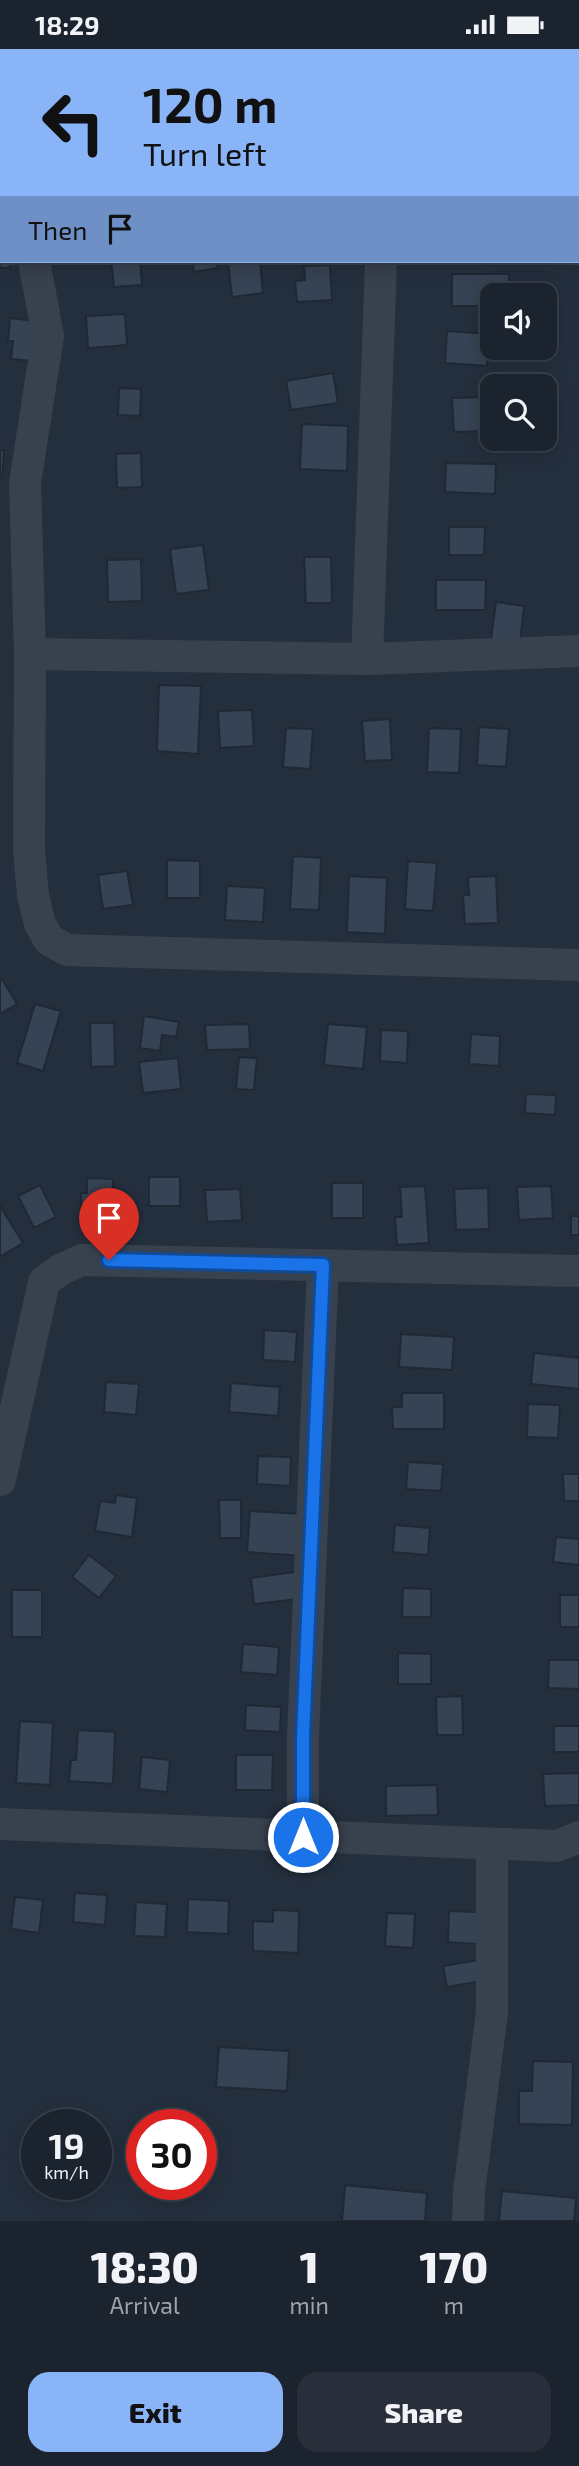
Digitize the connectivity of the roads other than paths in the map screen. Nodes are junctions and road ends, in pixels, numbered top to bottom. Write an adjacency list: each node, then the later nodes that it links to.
1 (34, 263): 4 (street)
2 (381, 263): 5 (street)
3 (579, 651): 5 (street)
4 (30, 654): 5 (street); 6 (street)
5 (368, 659)
6 (579, 965)
7 (323, 1265): 8 (street); 9 (street); 11 (street)
8 (579, 1271)
9 (0, 1480)
10 (0, 1824): 11 (street)
11 (303, 1837): 13 (street)
12 (579, 1837): 13 (street)
13 (492, 1844): 14 (street)
14 (468, 2221)

